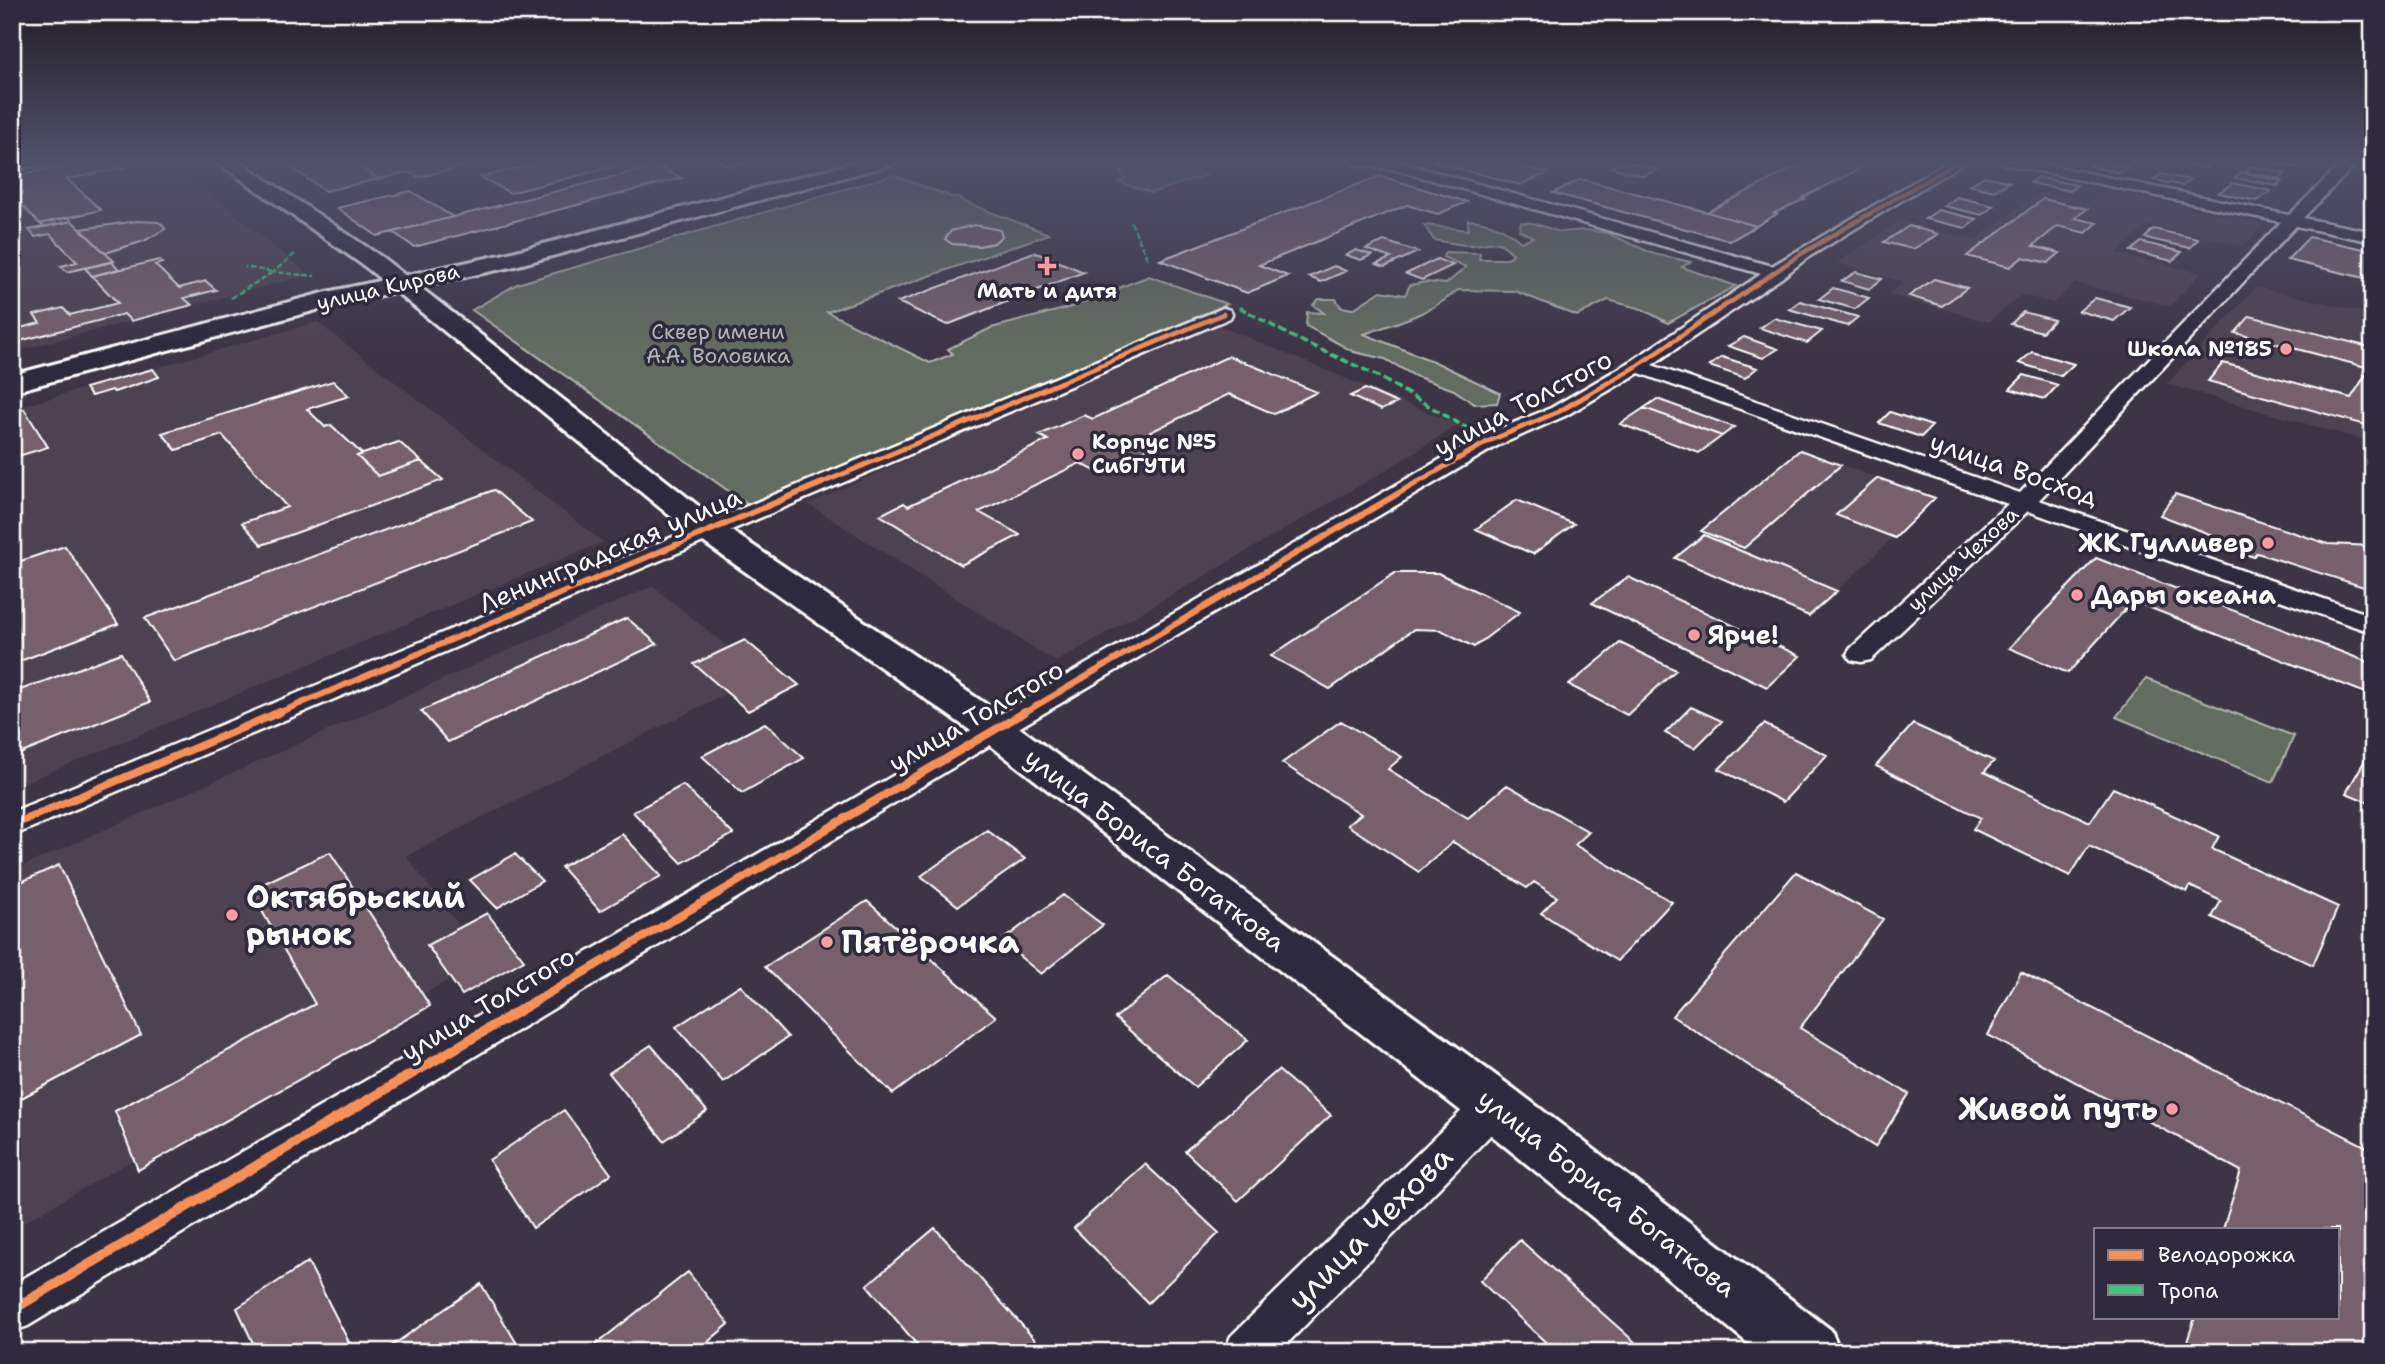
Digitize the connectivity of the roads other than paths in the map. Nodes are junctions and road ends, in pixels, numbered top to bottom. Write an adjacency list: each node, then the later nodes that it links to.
1 (319, 224): 10 (main road, улица Бориса Богаткова)
2 (597, 224): 10 (main road, улица Кирова)
3 (647, 224): 10 (main road, улица Кирова)
4 (1598, 224): 9 (street)
5 (1853, 224): 9 (street, улица Толстого)
6 (2289, 224): 15 (street, улица Чехова)
7 (2309, 224): 8 (street)
8 (2373, 237)
9 (1777, 274): 12 (street, улица Толстого)
10 (393, 279): 13 (main road, улица Кирова); 14 (main road, улица Кирова); 16 (main road, улица Бориса Богаткова)
11 (1223, 314): 16 (street, Ленинградская улица)
12 (1637, 366): 15 (street, улица Восход); 19 (street, улица Толстого)
13 (12, 373)
14 (12, 384)
15 (2024, 503): 17 (street, улица Восход); 18 (street, улица Чехова)
16 (708, 530): 19 (main road, улица Бориса Богаткова); 20 (street, Ленинградская улица)
17 (2373, 625)
18 (1861, 654)
19 (995, 729): 21 (main road, улица Бориса Богаткова); 22 (street, улица Толстого)
20 (12, 825)
21 (1494, 1105): 23 (street, улица Чехова); 24 (main road, улица Бориса Богаткова)
22 (12, 1310)
23 (1247, 1352)
24 (1809, 1352)

